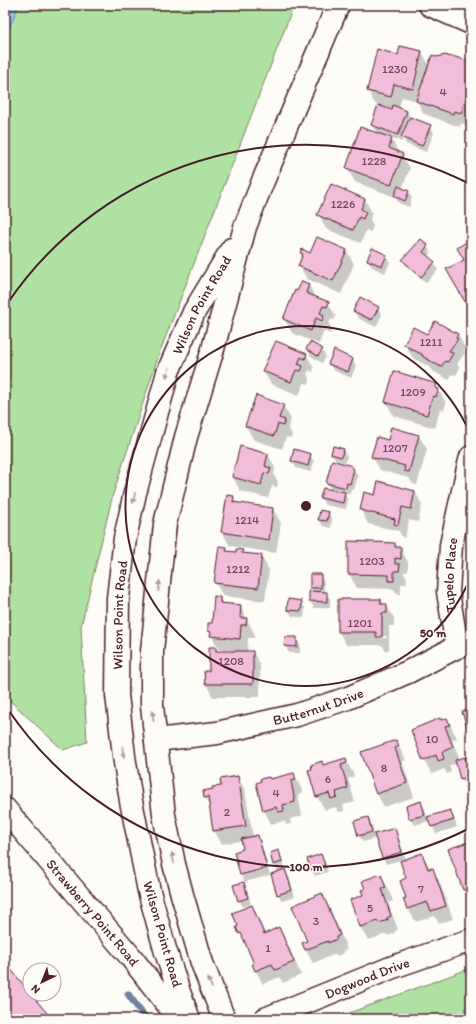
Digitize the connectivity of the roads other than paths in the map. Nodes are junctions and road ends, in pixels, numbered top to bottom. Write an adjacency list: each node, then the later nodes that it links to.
1 (338, 5): 4 (street, Wilson Point Road)
2 (430, 5): 3 (street)
3 (471, 23)
4 (245, 227): 7 (street, Wilson Point Road, one-way to 4); 11 (street, Wilson Point Road, one-way to 11)
5 (471, 457): 6 (street, Tupelo Place)
6 (464, 645): 7 (street, Butternut Drive)
7 (156, 740): 12 (street, Wilson Point Road, one-way to 7)
8 (5, 809): 10 (street, Strawberry Point Road)
9 (471, 940): 13 (street, Dogwood Drive)
10 (179, 1019)
11 (190, 1019)
12 (224, 1019)
13 (265, 1019)

